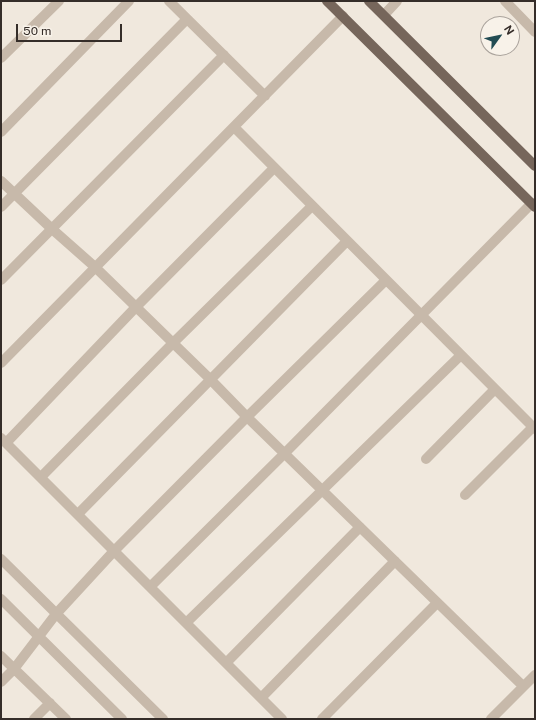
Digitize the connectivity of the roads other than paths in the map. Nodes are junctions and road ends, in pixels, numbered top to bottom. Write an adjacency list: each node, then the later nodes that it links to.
1 (59, 1): 13 (street)
2 (130, 1): 16 (street)
3 (169, 1): 10 (street)
4 (328, 1): 9 (main road)
5 (369, 1): 8 (main road)
6 (397, 1): 8 (street)
7 (505, 1): 11 (street)
8 (384, 15): 17 (main road)
9 (343, 16): 14 (street); 21 (main road)
10 (187, 19): 12 (street); 20 (street)
11 (533, 24)
12 (224, 55): 14 (street); 24 (street)
13 (1, 58)
14 (265, 96): 15 (street)
15 (234, 127): 18 (street); 26 (street)
16 (1, 132)
17 (535, 166)
18 (274, 168): 22 (street); 29 (street)
19 (1, 181): 20 (street)
20 (14, 194): 23 (street); 24 (street)
21 (533, 205): 30 (street)
22 (312, 206): 25 (street); 31 (street)
23 (1, 207)
24 (52, 229): 26 (street); 27 (street)
25 (347, 241): 28 (street); 34 (street)
26 (95, 267): 29 (street); 33 (street)
27 (1, 280)
28 (386, 280): 30 (street); 36 (street)
29 (136, 307): 31 (street); 38 (street)
30 (421, 315): 32 (street); 39 (street)
31 (173, 343): 34 (street); 41 (street)
32 (461, 355): 35 (street); 42 (street)
33 (1, 363)
34 (210, 379): 36 (street); 44 (street)
35 (495, 389): 37 (street); 40 (street)
36 (247, 417): 39 (street); 46 (street)
37 (534, 428): 43 (street)
38 (3, 440): 41 (street)
39 (285, 453): 42 (street); 49 (street)
40 (426, 459)
41 (41, 478): 44 (street)
42 (322, 491): 45 (street); 53 (street)
43 (465, 495)
44 (78, 514): 46 (street)
45 (360, 527): 48 (street); 56 (street)
46 (114, 551): 49 (street); 52 (street)
47 (1, 560): 52 (street)
48 (395, 561): 51 (street); 61 (street)
49 (150, 587): 53 (street)
50 (1, 599): 54 (street)
51 (437, 603): 60 (street); 68 (street)
52 (56, 614): 54 (street); 66 (street)
53 (186, 623): 56 (street)
54 (39, 636): 57 (street); 65 (street)
55 (1, 656): 57 (street)
56 (226, 663): 61 (street)
57 (14, 669): 59 (street); 62 (street)
58 (535, 675): 60 (street)
59 (1, 682)
60 (523, 686): 69 (street)
61 (261, 698): 67 (street)
62 (50, 704): 63 (street); 64 (street)
63 (34, 719)
64 (66, 719)
65 (122, 719)
66 (163, 719)
67 (282, 719)
68 (322, 719)
69 (491, 719)

